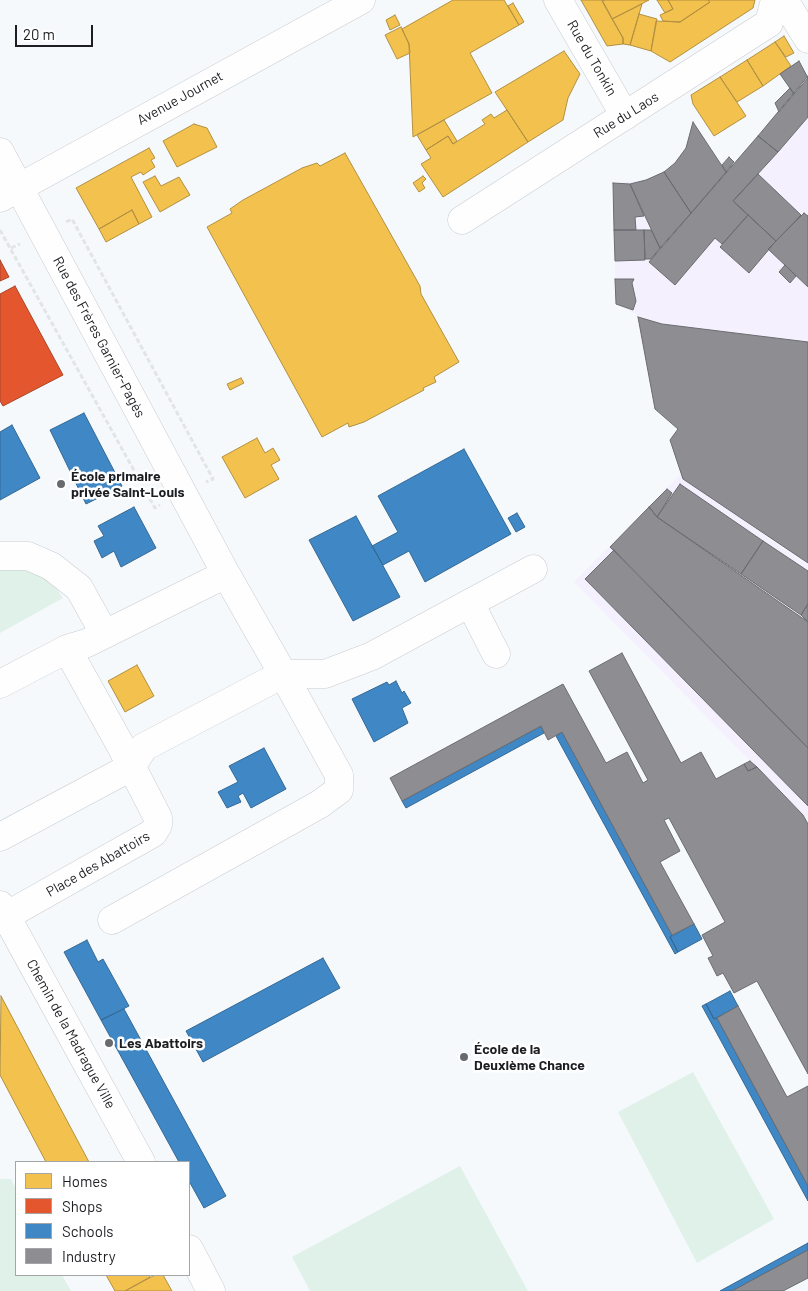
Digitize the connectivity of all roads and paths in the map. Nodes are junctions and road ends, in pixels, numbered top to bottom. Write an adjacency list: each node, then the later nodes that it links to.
1 (361, 0): 8 (street, Avenue Journet)
2 (558, 0): 6 (street, Rue du Tonkin)
3 (775, 0): 6 (street, Rue du Laos)
4 (784, 0): 5 (street)
5 (808, 39)
6 (625, 116): 9 (street, Rue du Laos)
7 (0, 152): 8 (street, Rue des Frères Garnier-Pagès)
8 (9, 192): 14 (street, Rue des Frères Garnier-Pagès)
9 (462, 220)
10 (0, 230): 11 (path)
11 (155, 508)
12 (0, 556): 16 (street)
13 (533, 568): 15 (street)
14 (226, 574): 16 (street); 19 (street, Rue des Frères Garnier-Pagès)
15 (470, 603): 18 (street); 19 (street)
16 (104, 633): 17 (street)
17 (67, 649): 20 (street); 21 (street, Place des Abattoirs)
18 (496, 654)
19 (283, 674): 21 (street); 24 (street, Rue des Frères Garnier-Pagès)
20 (0, 684)
21 (131, 768): 22 (street); 23 (street, Place des Abattoirs)
22 (0, 837)
23 (3, 911): 25 (street, Chemin de la Madrague Ville)
24 (112, 920)
25 (140, 1161)
26 (190, 1251): 27 (street)
27 (211, 1291)

